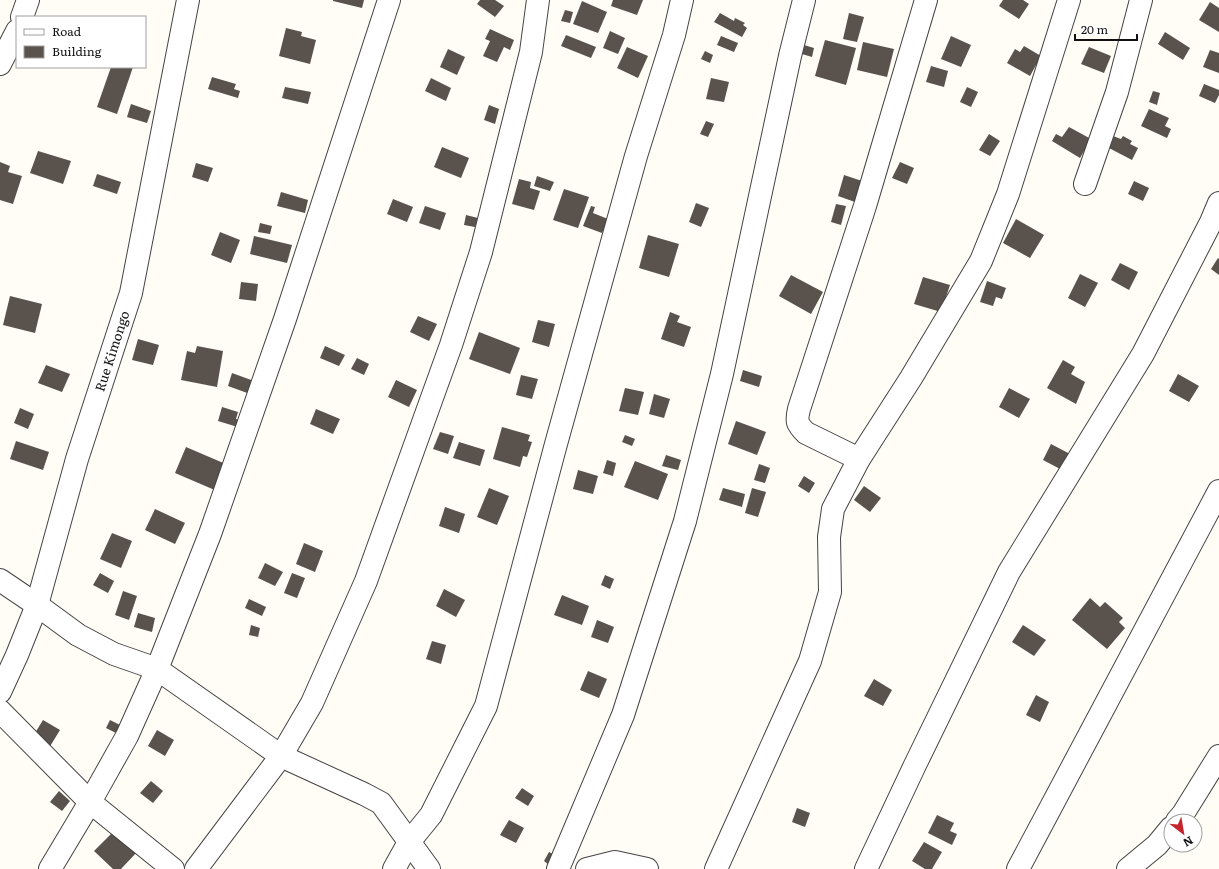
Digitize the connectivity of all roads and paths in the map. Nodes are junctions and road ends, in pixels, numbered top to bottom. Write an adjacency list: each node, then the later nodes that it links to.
1 (28, 0): 10 (street)
2 (188, 0): 18 (street, Rue Kimongo)
3 (389, 0): 19 (street)
4 (538, 0): 22 (street)
5 (682, 0): 27 (street)
6 (804, 0): 33 (street)
7 (926, 0): 15 (street)
8 (1069, 0): 15 (street)
9 (1141, 0): 13 (street)
10 (22, 16)
11 (16, 33): 12 (street)
12 (0, 64)
13 (1085, 184)
14 (1219, 203): 37 (street)
15 (859, 459): 36 (street)
16 (1219, 491): 38 (street)
17 (0, 580): 18 (street)
18 (37, 605): 19 (street); 20 (street, Rue Kimongo)
19 (157, 669): 22 (street); 24 (street)
20 (0, 692)
21 (0, 711): 24 (street)
22 (281, 756): 27 (street); 30 (street)
23 (1219, 756): 25 (street)
24 (90, 802): 28 (street); 29 (street)
25 (1184, 813)
26 (1163, 838): 39 (street)
27 (409, 842): 31 (street); 32 (street)
28 (50, 869)
29 (173, 869)
30 (196, 869)
31 (394, 869)
32 (429, 869)
33 (558, 869)
34 (588, 869): 35 (street)
35 (647, 869)
36 (716, 869)
37 (866, 869)
38 (1018, 869)
39 (1128, 869)

